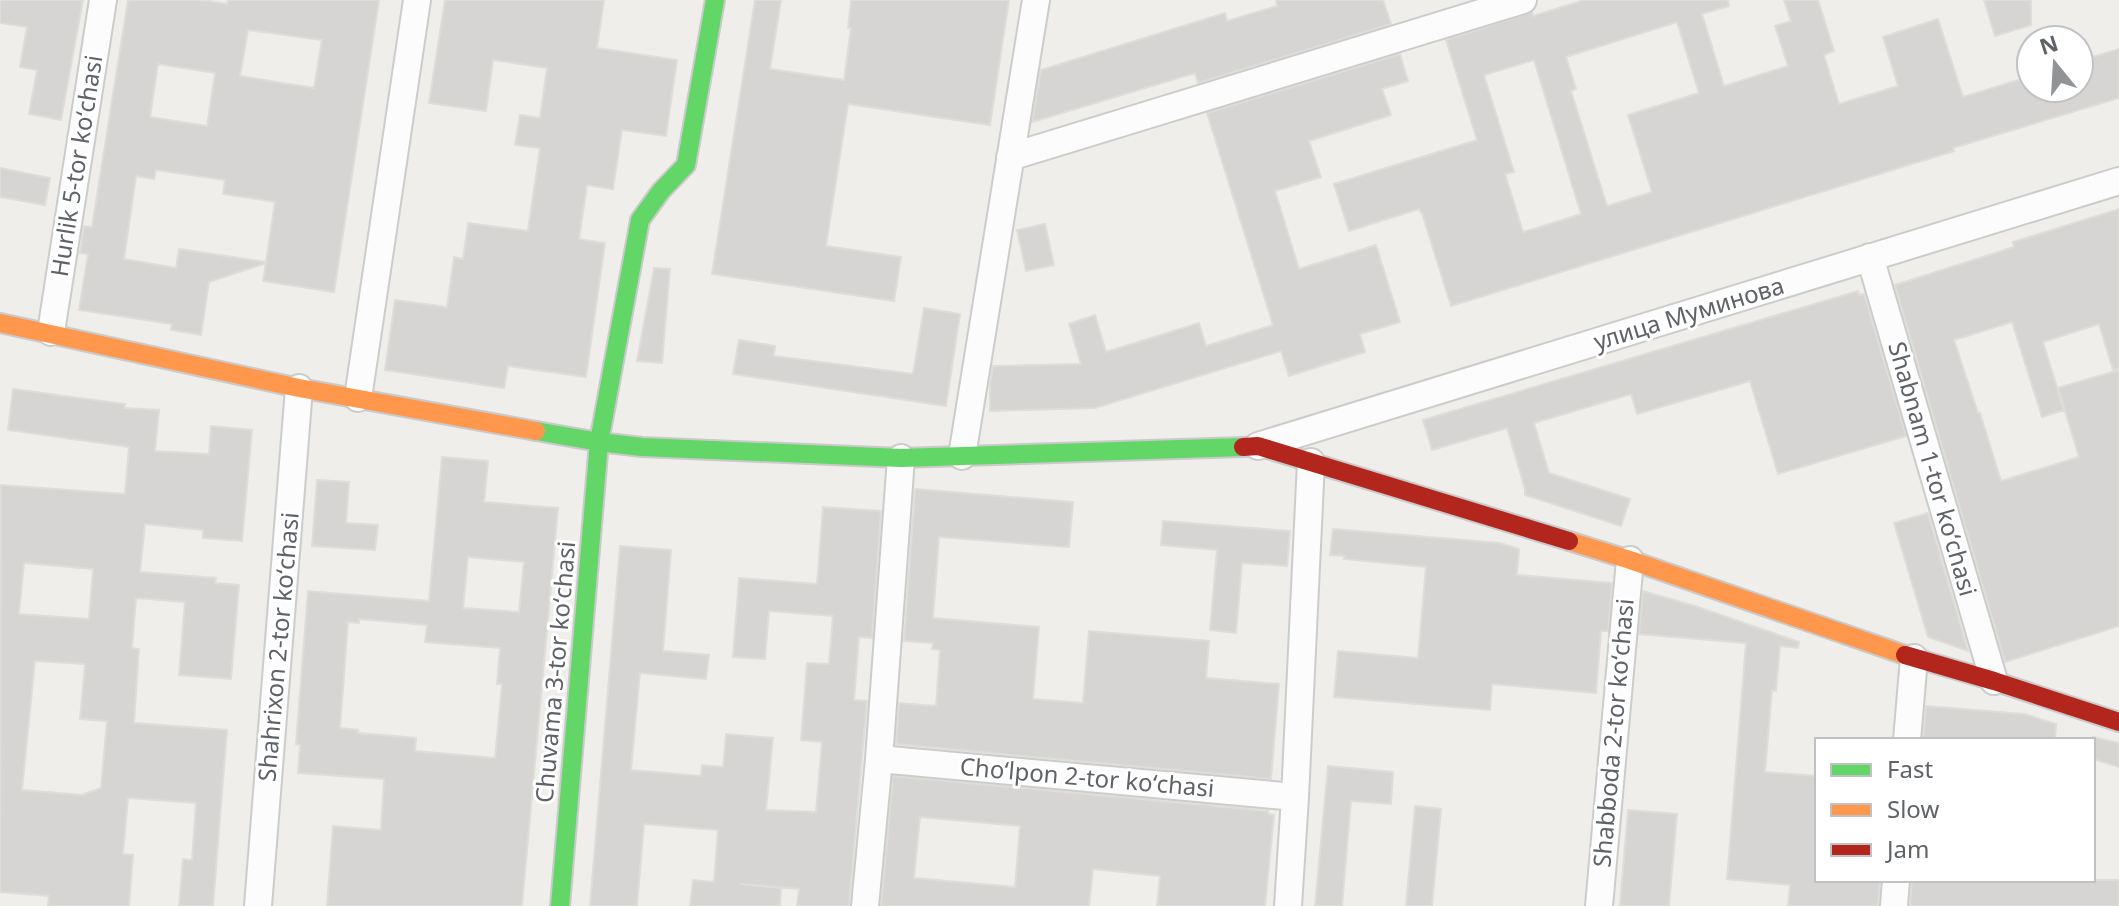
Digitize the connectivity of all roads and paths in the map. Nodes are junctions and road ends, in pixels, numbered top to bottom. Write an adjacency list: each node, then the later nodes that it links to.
1 (103, 0): 10 (street, Hurlik 5-tor koʻchasi)
2 (417, 0): 12 (street)
3 (715, 0): 13 (street, Chuvama 3-tor koʻchasi)
4 (1036, 0): 6 (street)
5 (1523, 0): 6 (street)
6 (1010, 157): 15 (street)
7 (2119, 181): 8 (street, улица Муминова)
8 (1870, 257): 14 (street, улица Муминова); 20 (street, Shabnam 1-tor koʻchasi)
9 (0, 323): 10 (street)
10 (51, 332): 11 (street)
11 (299, 388): 12 (street); 26 (street, Shahrixon 2-tor koʻchasi)
12 (358, 398): 13 (street)
13 (599, 442): 16 (street); 27 (street, Chuvama 3-tor koʻchasi)
14 (1258, 446): 15 (street); 17 (street)
15 (962, 456): 16 (street)
16 (901, 458): 23 (street)
17 (1311, 462): 18 (street); 24 (street)
18 (1630, 560): 19 (street); 30 (street, Shabboda 2-tor koʻchasi)
19 (1914, 658): 20 (street); 22 (street)
20 (1994, 681): 21 (street)
21 (2119, 722)
22 (1907, 738)
23 (879, 759): 24 (street, Cho‘lpon 2-tor koʻchasi); 28 (street)
24 (1295, 797): 29 (street)
25 (1896, 882): 31 (street)
26 (258, 906)
27 (560, 906)
28 (865, 906)
29 (1288, 906)
30 (1599, 906)
31 (1894, 906)

